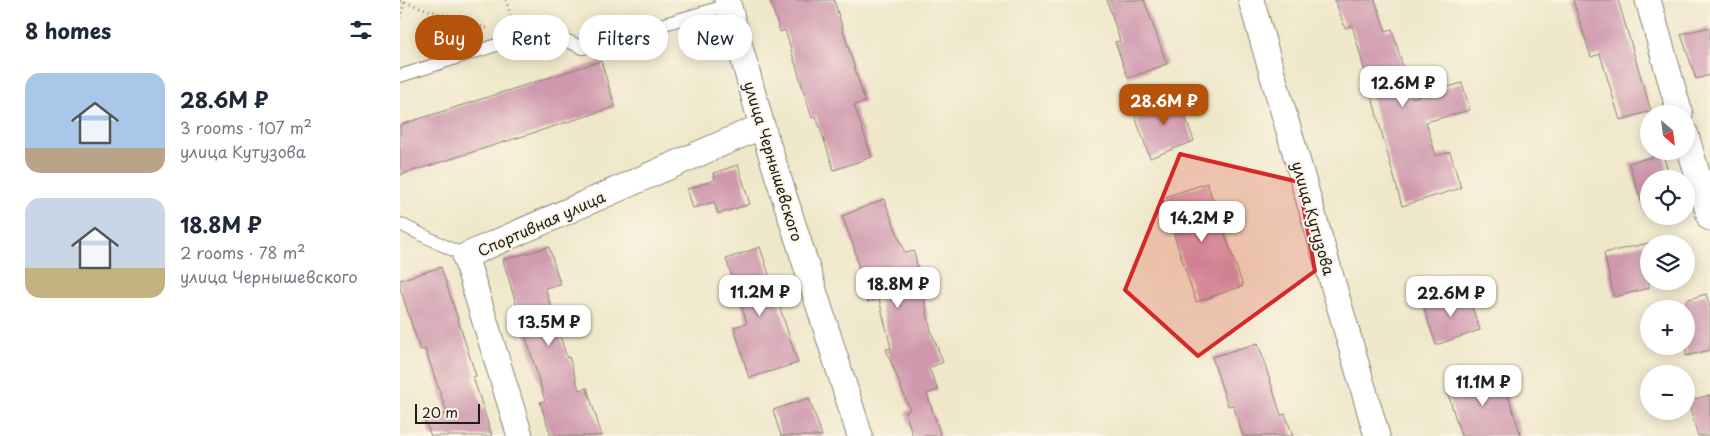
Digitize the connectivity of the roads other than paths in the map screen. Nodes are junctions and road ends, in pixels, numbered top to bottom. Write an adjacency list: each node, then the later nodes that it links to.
1 (1251, 0): 13 (street, улица Кутузова)
2 (1648, 0): 5 (street)
3 (728, 2): 4 (lane); 6 (street, улица Чернышевского)
4 (400, 76)
5 (1677, 105)
6 (762, 126): 10 (street, Спортивная улица); 12 (street, улица Чернышевского)
7 (1693, 160): 8 (street)
8 (1710, 218)
9 (400, 224): 10 (lane)
10 (465, 256): 11 (street, Спортивная улица)
11 (520, 436)
12 (860, 436)
13 (1376, 436)

